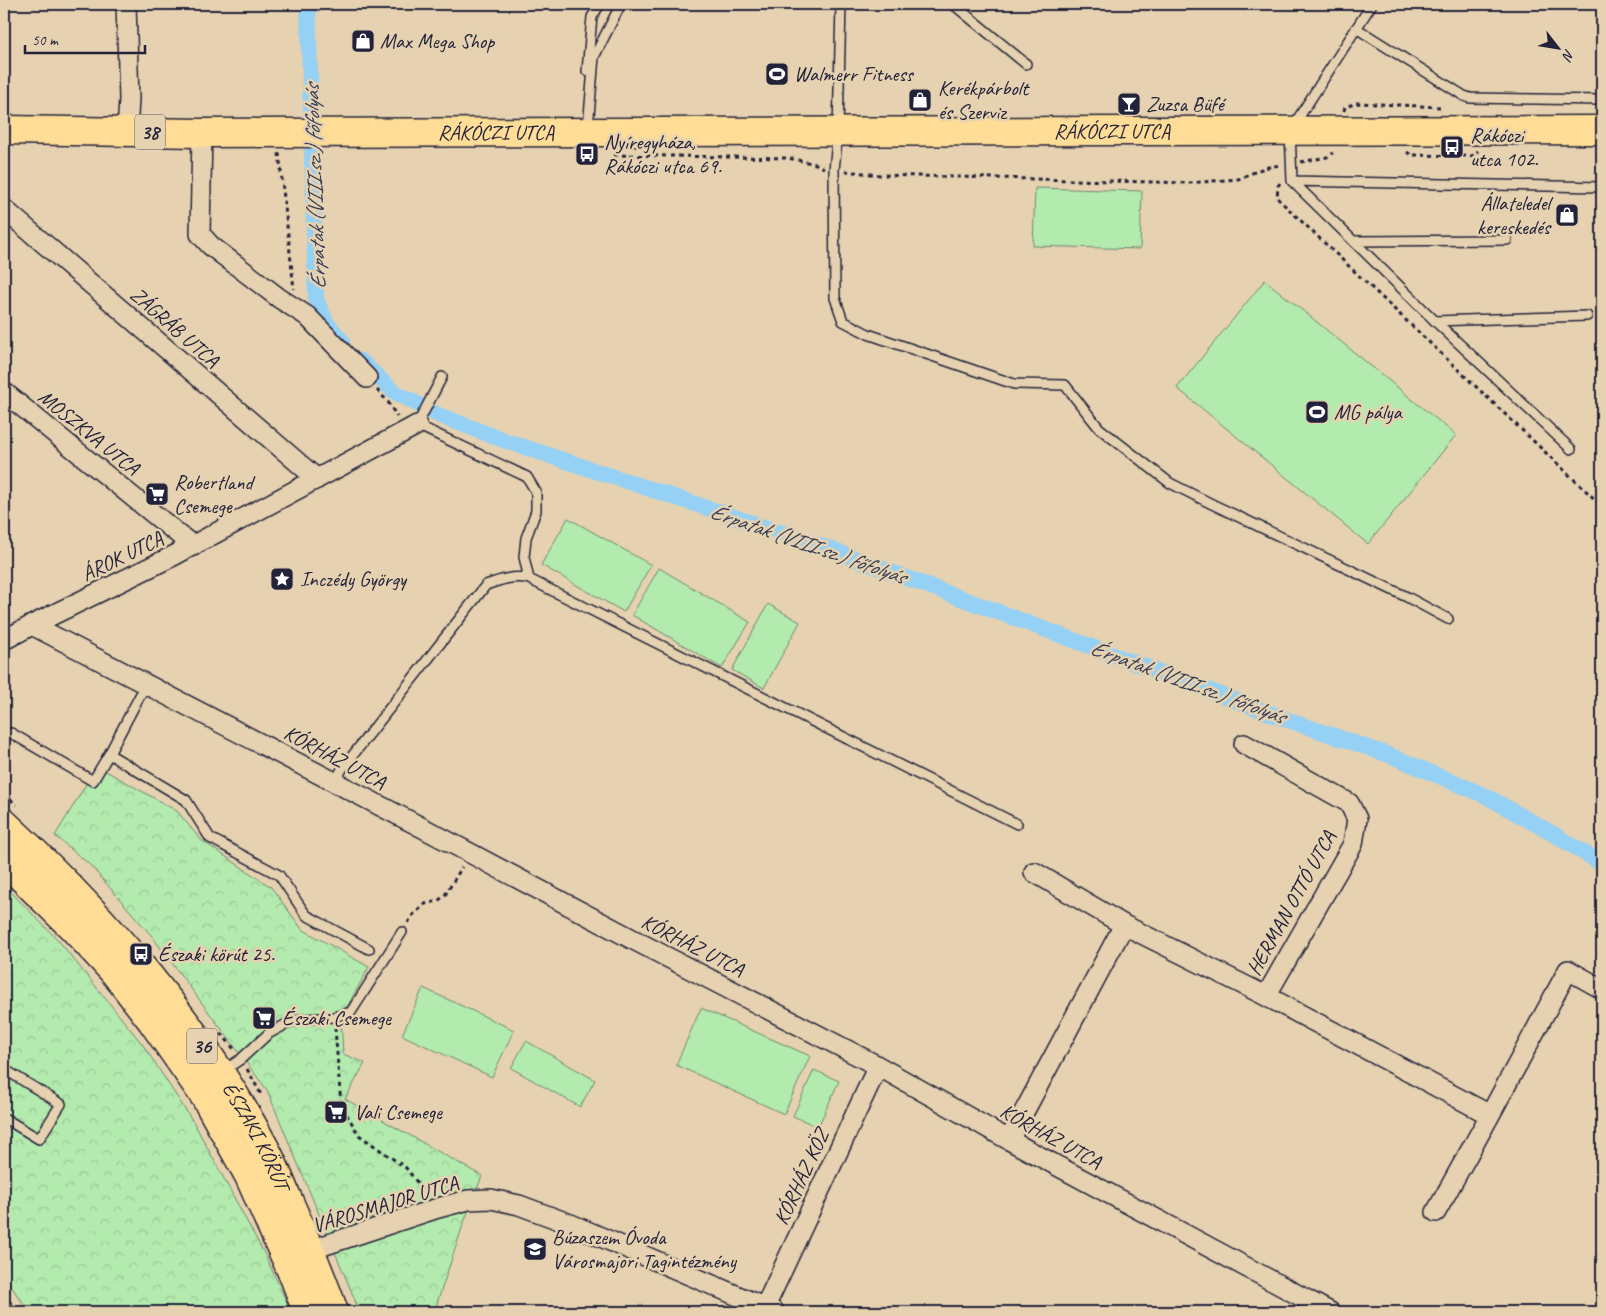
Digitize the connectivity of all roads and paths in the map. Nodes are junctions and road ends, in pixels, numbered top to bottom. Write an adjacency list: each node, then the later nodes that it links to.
1 (126, 4): 15 (street)
2 (600, 4): 10 (lane)
3 (621, 4): 10 (lane)
4 (841, 4): 13 (lane)
5 (953, 4): 8 (lane)
6 (1372, 4): 7 (lane)
7 (1356, 28): 9 (lane); 14 (lane)
8 (1026, 64)
9 (1602, 100)
10 (589, 120): 13 (main road, RÁKÓCZI UTCA / 38); 16 (main road, RÁKÓCZI UTCA / 38)
11 (4, 130): 15 (main road, RÁKÓCZI UTCA / 38)
12 (1591, 130): 14 (main road, RÁKÓCZI UTCA / 38)
13 (838, 131): 14 (main road, RÁKÓCZI UTCA / 38); 36 (lane)
14 (1290, 131): 18 (lane)
15 (127, 132): 16 (main road, RÁKÓCZI UTCA / 38)
16 (202, 133): 24 (street)
17 (279, 153): 24 (path)
18 (1292, 169): 19 (lane); 33 (path)
19 (1292, 181): 20 (lane); 23 (lane)
20 (1602, 187)
21 (4, 209): 32 (street, ZÁGRÁB UTCA)
22 (1508, 240): 23 (lane)
23 (1353, 241): 26 (lane)
24 (296, 308): 28 (street)
25 (1587, 316): 26 (lane)
26 (1435, 320): 31 (lane)
27 (442, 376): 30 (lane)
28 (367, 378): 30 (path)
29 (4, 392): 34 (street, MOSZKVA UTCA)
30 (411, 429): 32 (street, ÁROK UTCA); 35 (lane)
31 (1571, 450)
32 (317, 479): 34 (street, ÁROK UTCA)
33 (1602, 506)
34 (193, 546): 37 (street, ÁROK UTCA)
35 (529, 579): 43 (lane); 45 (lane)
36 (1448, 619)
37 (32, 625): 38 (street, ÁROK UTCA); 39 (street, KÓRHÁZ UTCA)
38 (4, 640)
39 (146, 684): 42 (lane); 43 (street, KÓRHÁZ UTCA)
40 (11, 734): 42 (lane)
41 (1244, 744): 53 (street, HERMAN OTTÓ UTCA)
42 (109, 754): 51 (lane)
43 (335, 782): 46 (street, KÓRHÁZ UTCA)
44 (4, 824): 57 (main road, ÉSZAKI KÖRÚT / 36)
45 (1017, 824)
46 (471, 854): 50 (path); 55 (street, KÓRHÁZ UTCA)
47 (4, 860): 63 (main road, ÉSZAKI KÖRÚT / 36)
48 (1034, 872): 49 (street, HERMAN OTTÓ UTCA)
49 (1124, 925): 53 (street, HERMAN OTTÓ UTCA); 60 (street)
50 (402, 932): 54 (lane)
51 (369, 949)
52 (1602, 989): 58 (street)
53 (1266, 996): 58 (street, HERMAN OTTÓ UTCA)
54 (334, 1017): 57 (lane); 61 (path)
55 (878, 1066): 60 (street, KÓRHÁZ UTCA); 64 (street, KÓRHÁZ KÖZ)
56 (4, 1069): 59 (lane)
57 (220, 1073): 63 (main road, ÉSZAKI KÖRÚT / 36)
58 (1490, 1115): 62 (street)
59 (4, 1118)
60 (1009, 1140): 67 (street, KÓRHÁZ UTCA)
61 (438, 1208): 63 (street, VÁROSMAJOR UTCA); 64 (street, VÁROSMAJOR UTCA)
62 (1436, 1212)
63 (299, 1256): 65 (main road, ÉSZAKI KÖRÚT / 36); 66 (main road, ÉSZAKI KÖRÚT / 36)
64 (770, 1310)
65 (306, 1312)
66 (334, 1312)
67 (1330, 1312)

